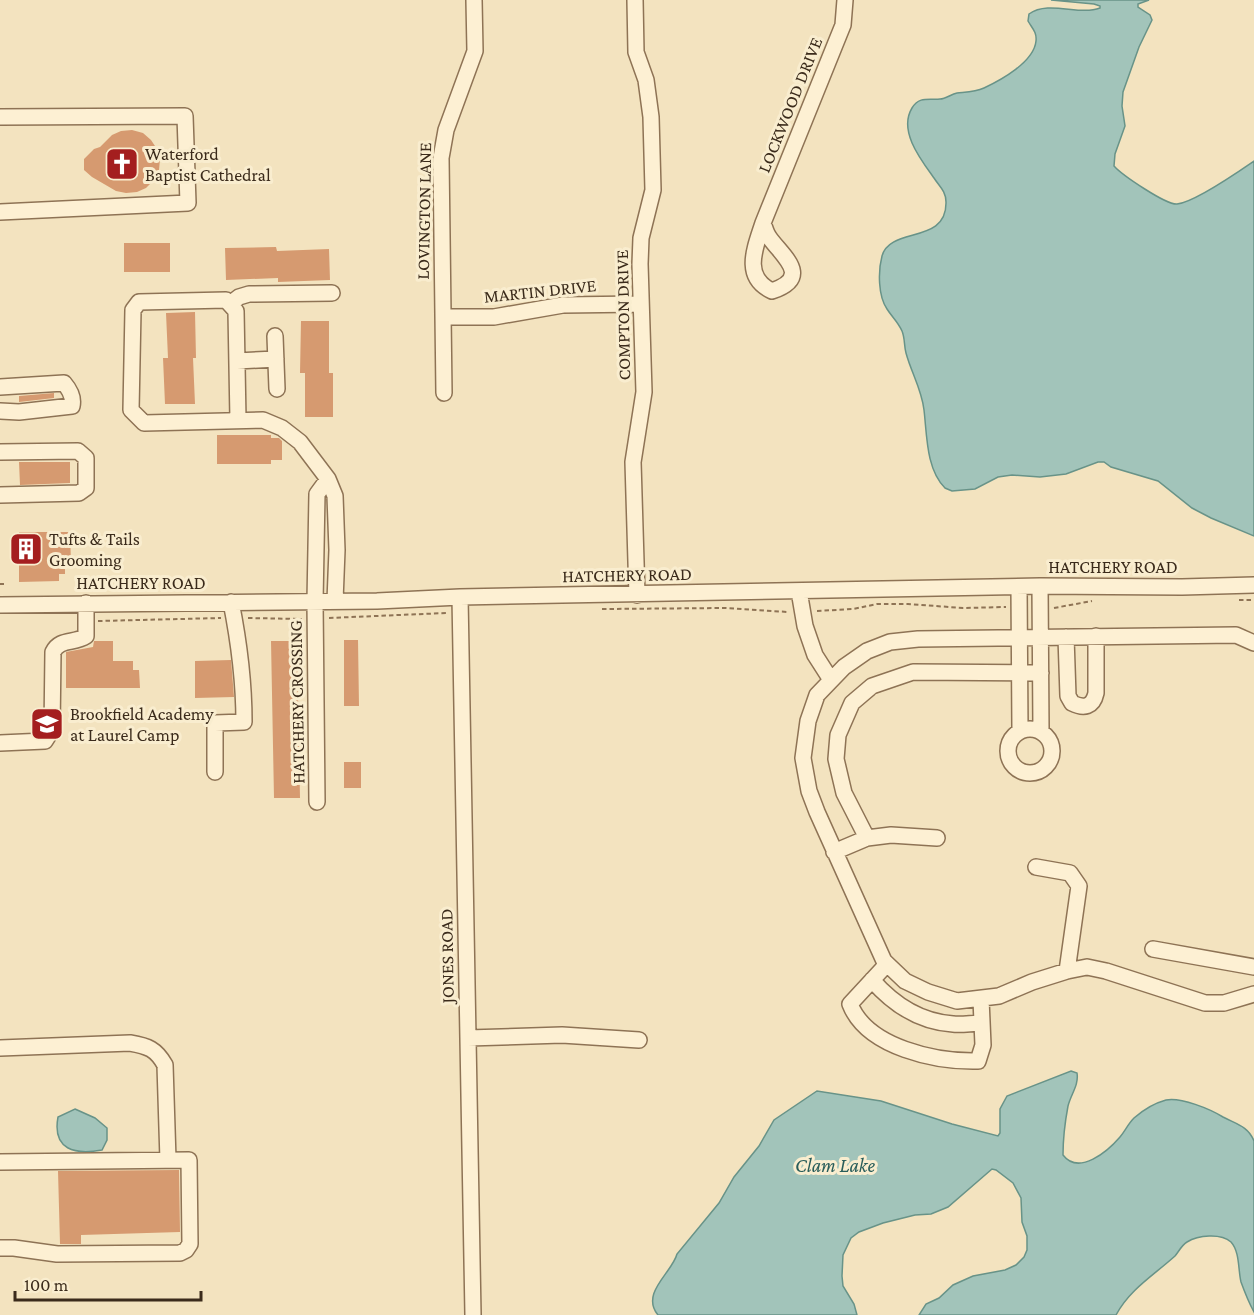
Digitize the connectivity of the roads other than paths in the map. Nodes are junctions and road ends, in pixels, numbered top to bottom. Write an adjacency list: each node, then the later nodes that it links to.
1 (474, 0): 10 (street, LOVINGTON LANE)
2 (635, 0): 9 (street, COMPTON DRIVE)
3 (845, 0): 6 (street, LOCKWOOD DRIVE)
4 (0, 117): 5 (street)
5 (0, 212)
6 (763, 223)
7 (332, 292): 8 (street)
8 (230, 304): 13 (street); 18 (street)
9 (641, 304): 10 (street, MARTIN DRIVE); 26 (street, COMPTON DRIVE)
10 (443, 317): 16 (street, LOVINGTON LANE)
11 (275, 336): 12 (street)
12 (276, 359): 13 (street); 15 (street)
13 (237, 361): 18 (street)
14 (0, 387): 17 (street)
15 (277, 389)
16 (444, 393)
17 (0, 411)
18 (238, 420): 20 (street)
19 (0, 452): 21 (street)
20 (328, 479): 28 (street); 30 (street, HATCHERY CROSSING)
21 (0, 495)
22 (1254, 585): 23 (street, HATCHERY ROAD)
23 (1040, 586): 24 (street, HATCHERY ROAD); 35 (street)
24 (1018, 587): 25 (street, HATCHERY ROAD); 34 (street)
25 (799, 591): 26 (street, HATCHERY ROAD); 40 (street)
26 (638, 595): 27 (street, HATCHERY ROAD)
27 (460, 597): 28 (street, HATCHERY ROAD); 58 (street, JONES ROAD)
28 (335, 601): 30 (street, HATCHERY ROAD)
29 (231, 602): 30 (street, HATCHERY ROAD); 31 (street, HATCHERY ROAD); 44 (street)
30 (315, 602): 45 (street, HATCHERY CROSSING)
31 (86, 603): 32 (street, HATCHERY ROAD); 43 (street)
32 (0, 605)
33 (1096, 636): 36 (street); 36 (street); 37 (street)
34 (1020, 637): 35 (street); 38 (street); 40 (street)
35 (1041, 637): 36 (street); 39 (street)
36 (1066, 637)
37 (1254, 643)
38 (1020, 672): 39 (street); 41 (street); 46 (street)
39 (1041, 673): 42 (street)
40 (831, 680): 48 (street)
41 (1020, 730): 42 (street); 42 (street)
42 (1041, 731)
43 (0, 743)
44 (215, 772)
45 (317, 802)
46 (867, 838): 47 (street); 48 (street)
47 (937, 838)
48 (834, 852): 51 (street)
49 (1036, 867): 53 (street)
50 (1153, 949): 52 (street)
51 (887, 964): 54 (street); 56 (street)
52 (1254, 968)
53 (1067, 970): 55 (street); 56 (street)
54 (872, 980): 57 (street); 57 (street)
55 (1254, 994)
56 (981, 999): 57 (street)
57 (982, 1023)
58 (468, 1038): 59 (street); 64 (street, JONES ROAD)
59 (639, 1040)
60 (0, 1048): 61 (street)
61 (168, 1160): 62 (street); 63 (street)
62 (0, 1162)
63 (0, 1248)
64 (473, 1315)

